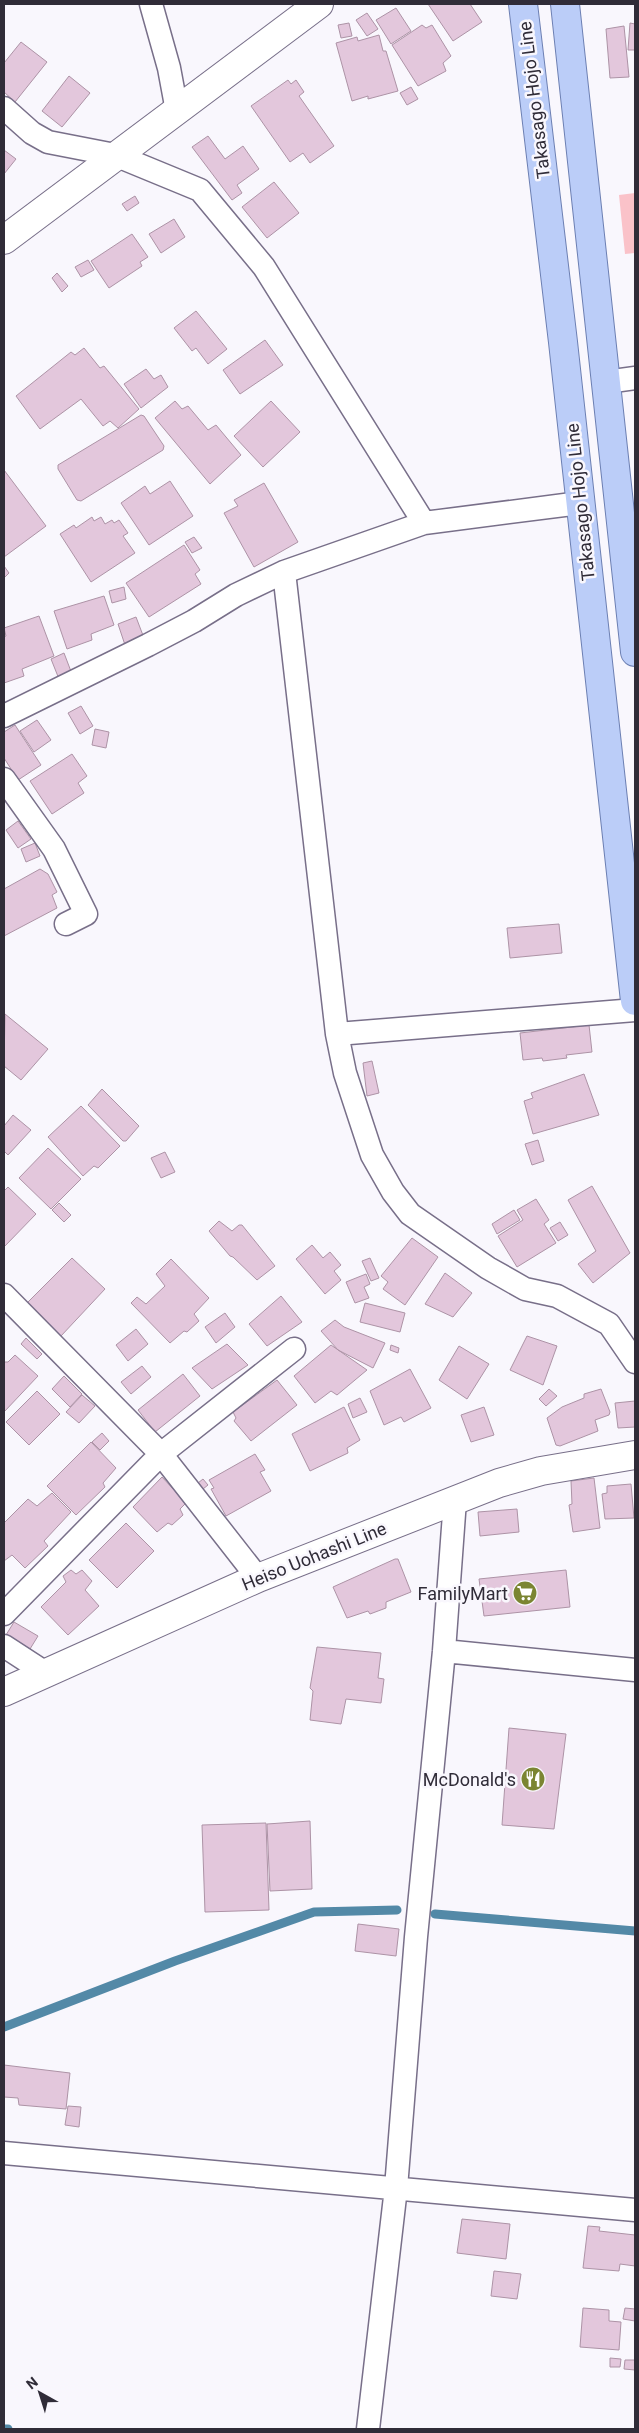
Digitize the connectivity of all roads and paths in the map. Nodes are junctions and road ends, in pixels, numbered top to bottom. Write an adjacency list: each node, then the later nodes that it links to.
1 (151, 4): 6 (street)
2 (319, 4): 6 (main road)
3 (523, 4): 11 (main road, Takasago Hojo Line)
4 (565, 4): 10 (main road)
5 (4, 108): 7 (street)
6 (177, 111): 7 (main road)
7 (115, 155): 8 (main road); 12 (street)
8 (4, 240)
9 (635, 378): 10 (street)
10 (606, 382): 14 (main road)
11 (580, 503): 12 (street); 18 (main road, Takasago Hojo Line)
12 (424, 523): 13 (street)
13 (284, 572): 15 (street); 20 (street)
14 (635, 652)
15 (4, 716)
16 (4, 779): 17 (street)
17 (66, 924)
18 (635, 1001)
19 (635, 1010): 20 (street)
20 (337, 1034): 23 (street)
21 (4, 1295): 24 (street)
22 (294, 1349): 24 (street)
23 (635, 1362)
24 (161, 1454): 27 (street); 28 (street)
25 (635, 1454): 26 (main road, Heiso Uohashi Line)
26 (455, 1500): 27 (main road, Heiso Uohashi Line); 30 (street)
27 (258, 1578): 32 (main road, Heiso Uohashi Line)
28 (4, 1614)
29 (4, 1646): 32 (street)
30 (444, 1650): 31 (street); 35 (street)
31 (635, 1670)
32 (44, 1672): 33 (main road, Heiso Uohashi Line)
33 (4, 1692)
34 (4, 2153): 35 (street)
35 (396, 2188): 36 (street); 37 (street)
36 (635, 2210)
37 (368, 2429)

